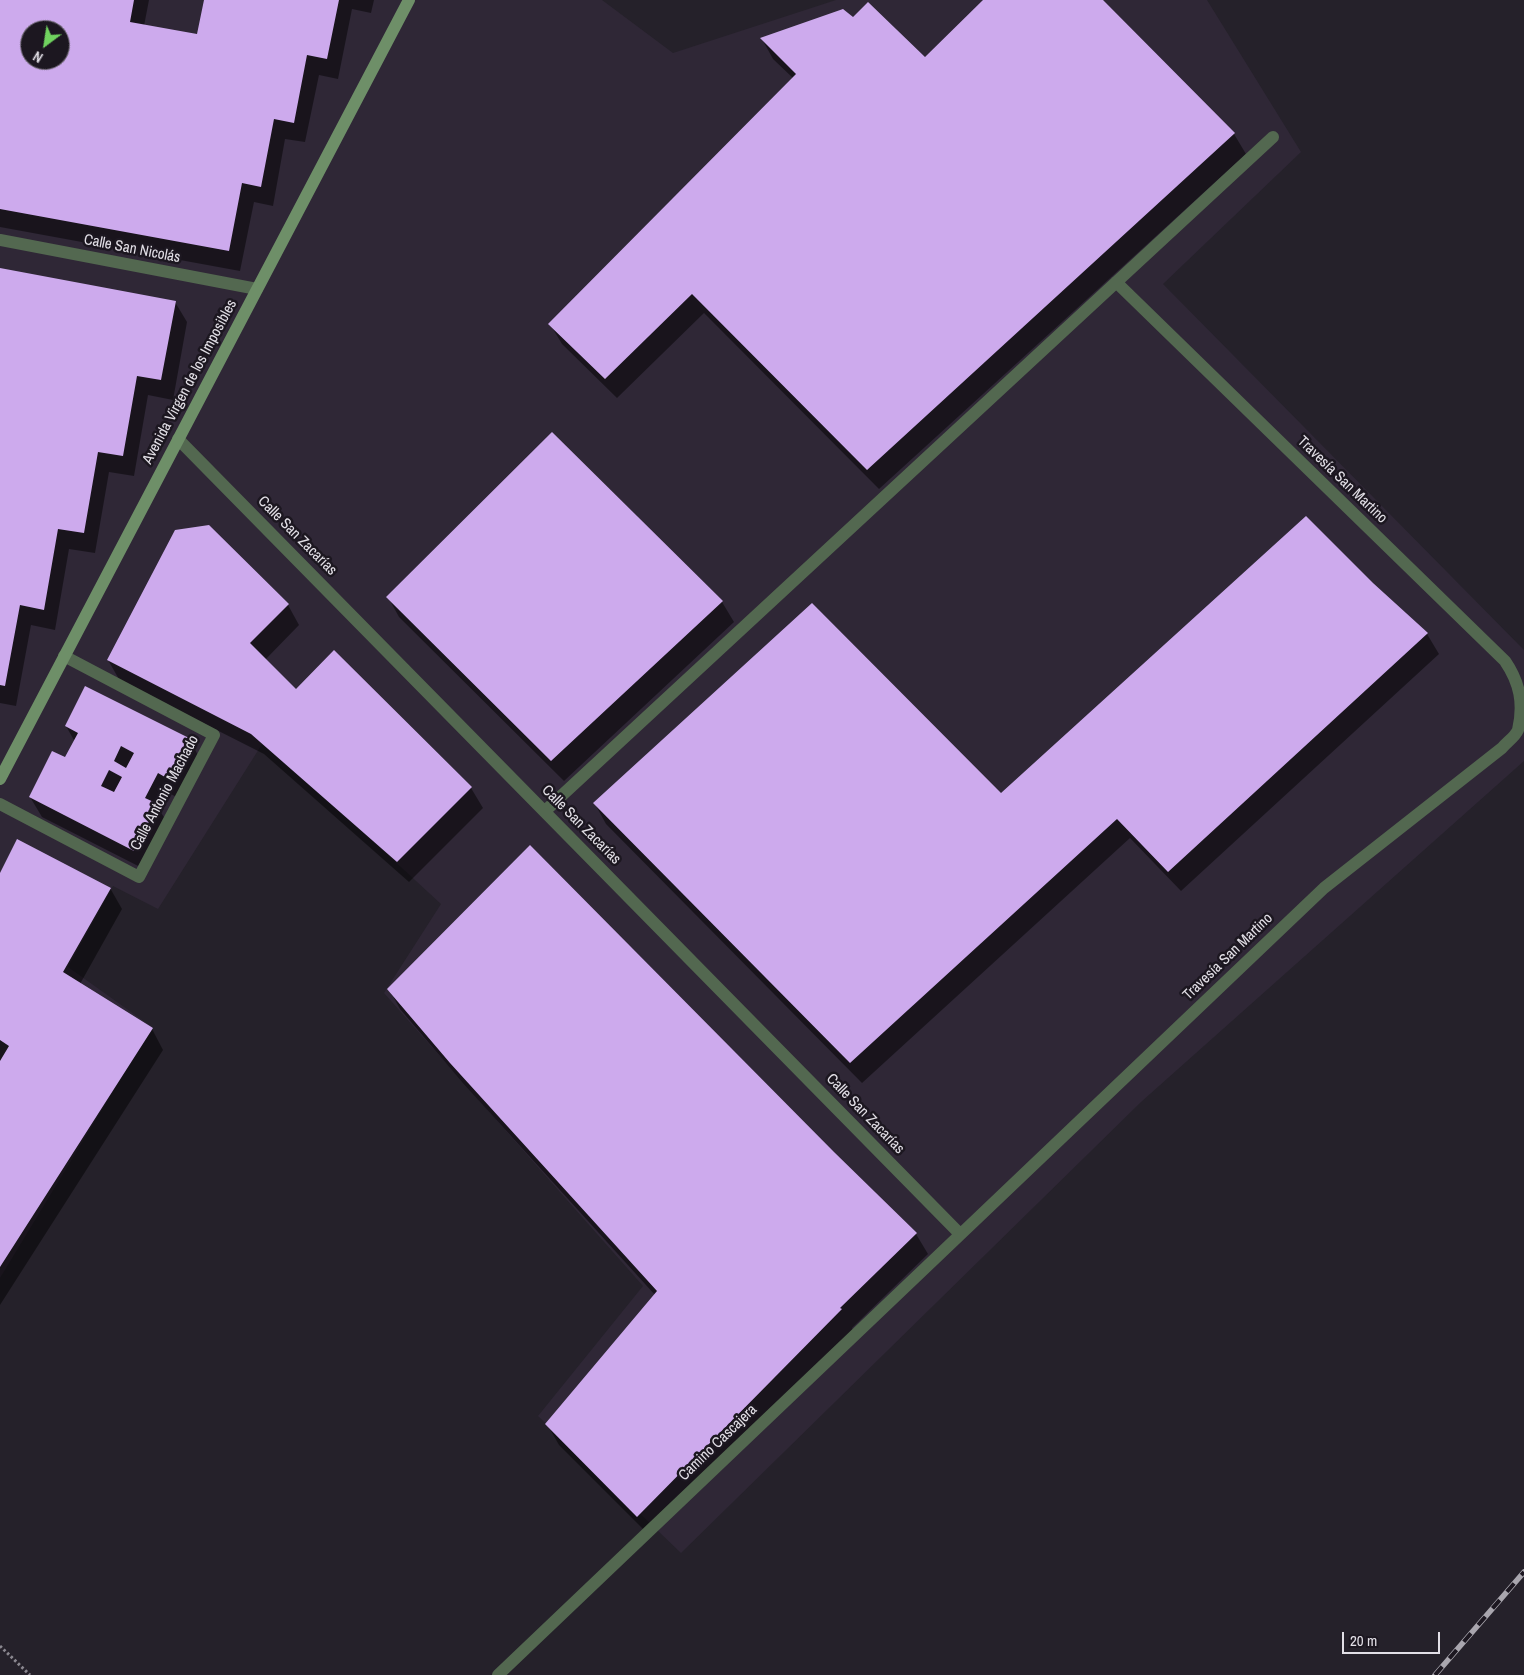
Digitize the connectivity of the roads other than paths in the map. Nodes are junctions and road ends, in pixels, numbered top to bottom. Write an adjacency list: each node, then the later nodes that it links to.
1 (409, 0): 5 (street, Avenida Virgen de los Imposibles)
2 (1273, 137): 4 (street)
3 (0, 240): 5 (street, Calle San Nicolás)
4 (1116, 282): 8 (street, Travesía San Martino); 11 (street)
5 (257, 289): 6 (street, Avenida Virgen de los Imposibles)
6 (178, 439): 7 (street, Avenida Virgen de los Imposibles); 11 (street, Calle San Zacarías)
7 (64, 656): 9 (street, Avenida Virgen de los Imposibles); 10 (street, Calle Antonio Machado)
8 (1524, 713): 12 (street, Travesía San Martino)
9 (0, 779)
10 (0, 804)
11 (545, 811): 12 (street, Calle San Zacarías)
12 (960, 1234): 13 (street, Camino Cascajera)
13 (498, 1675)

